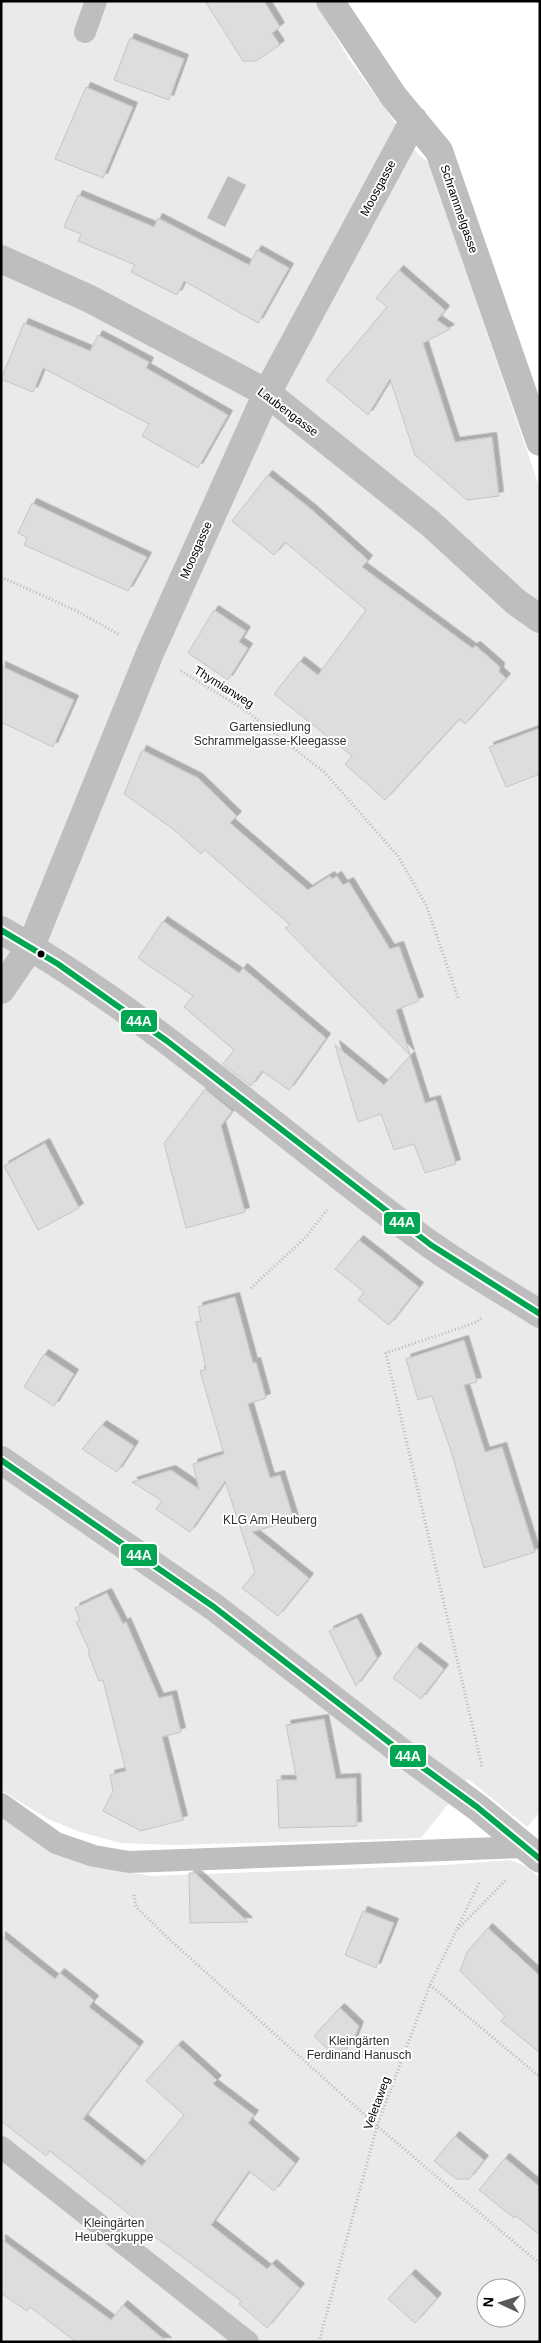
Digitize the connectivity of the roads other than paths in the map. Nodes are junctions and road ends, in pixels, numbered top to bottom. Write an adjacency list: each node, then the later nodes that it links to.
1 (96, 1): 3 (lane)
2 (330, 1): 4 (street, Schrammelgasse)
3 (85, 32)
4 (414, 120): 6 (street, Moosgasse); 7 (street, Schrammelgasse)
5 (1, 259): 6 (street, Laubengasse)
6 (267, 393): 8 (street, Laubengasse); 10 (street, Moosgasse)
7 (540, 442)
8 (540, 619)
9 (1, 930): 10 (street)
10 (31, 946): 11 (street, Moosgasse); 12 (street)
11 (1, 990)
12 (540, 1314)
13 (1, 1460): 15 (street)
14 (1, 1804): 15 (lane)
15 (532, 1853)
16 (1, 2147): 17 (lane)
17 (248, 2342)

